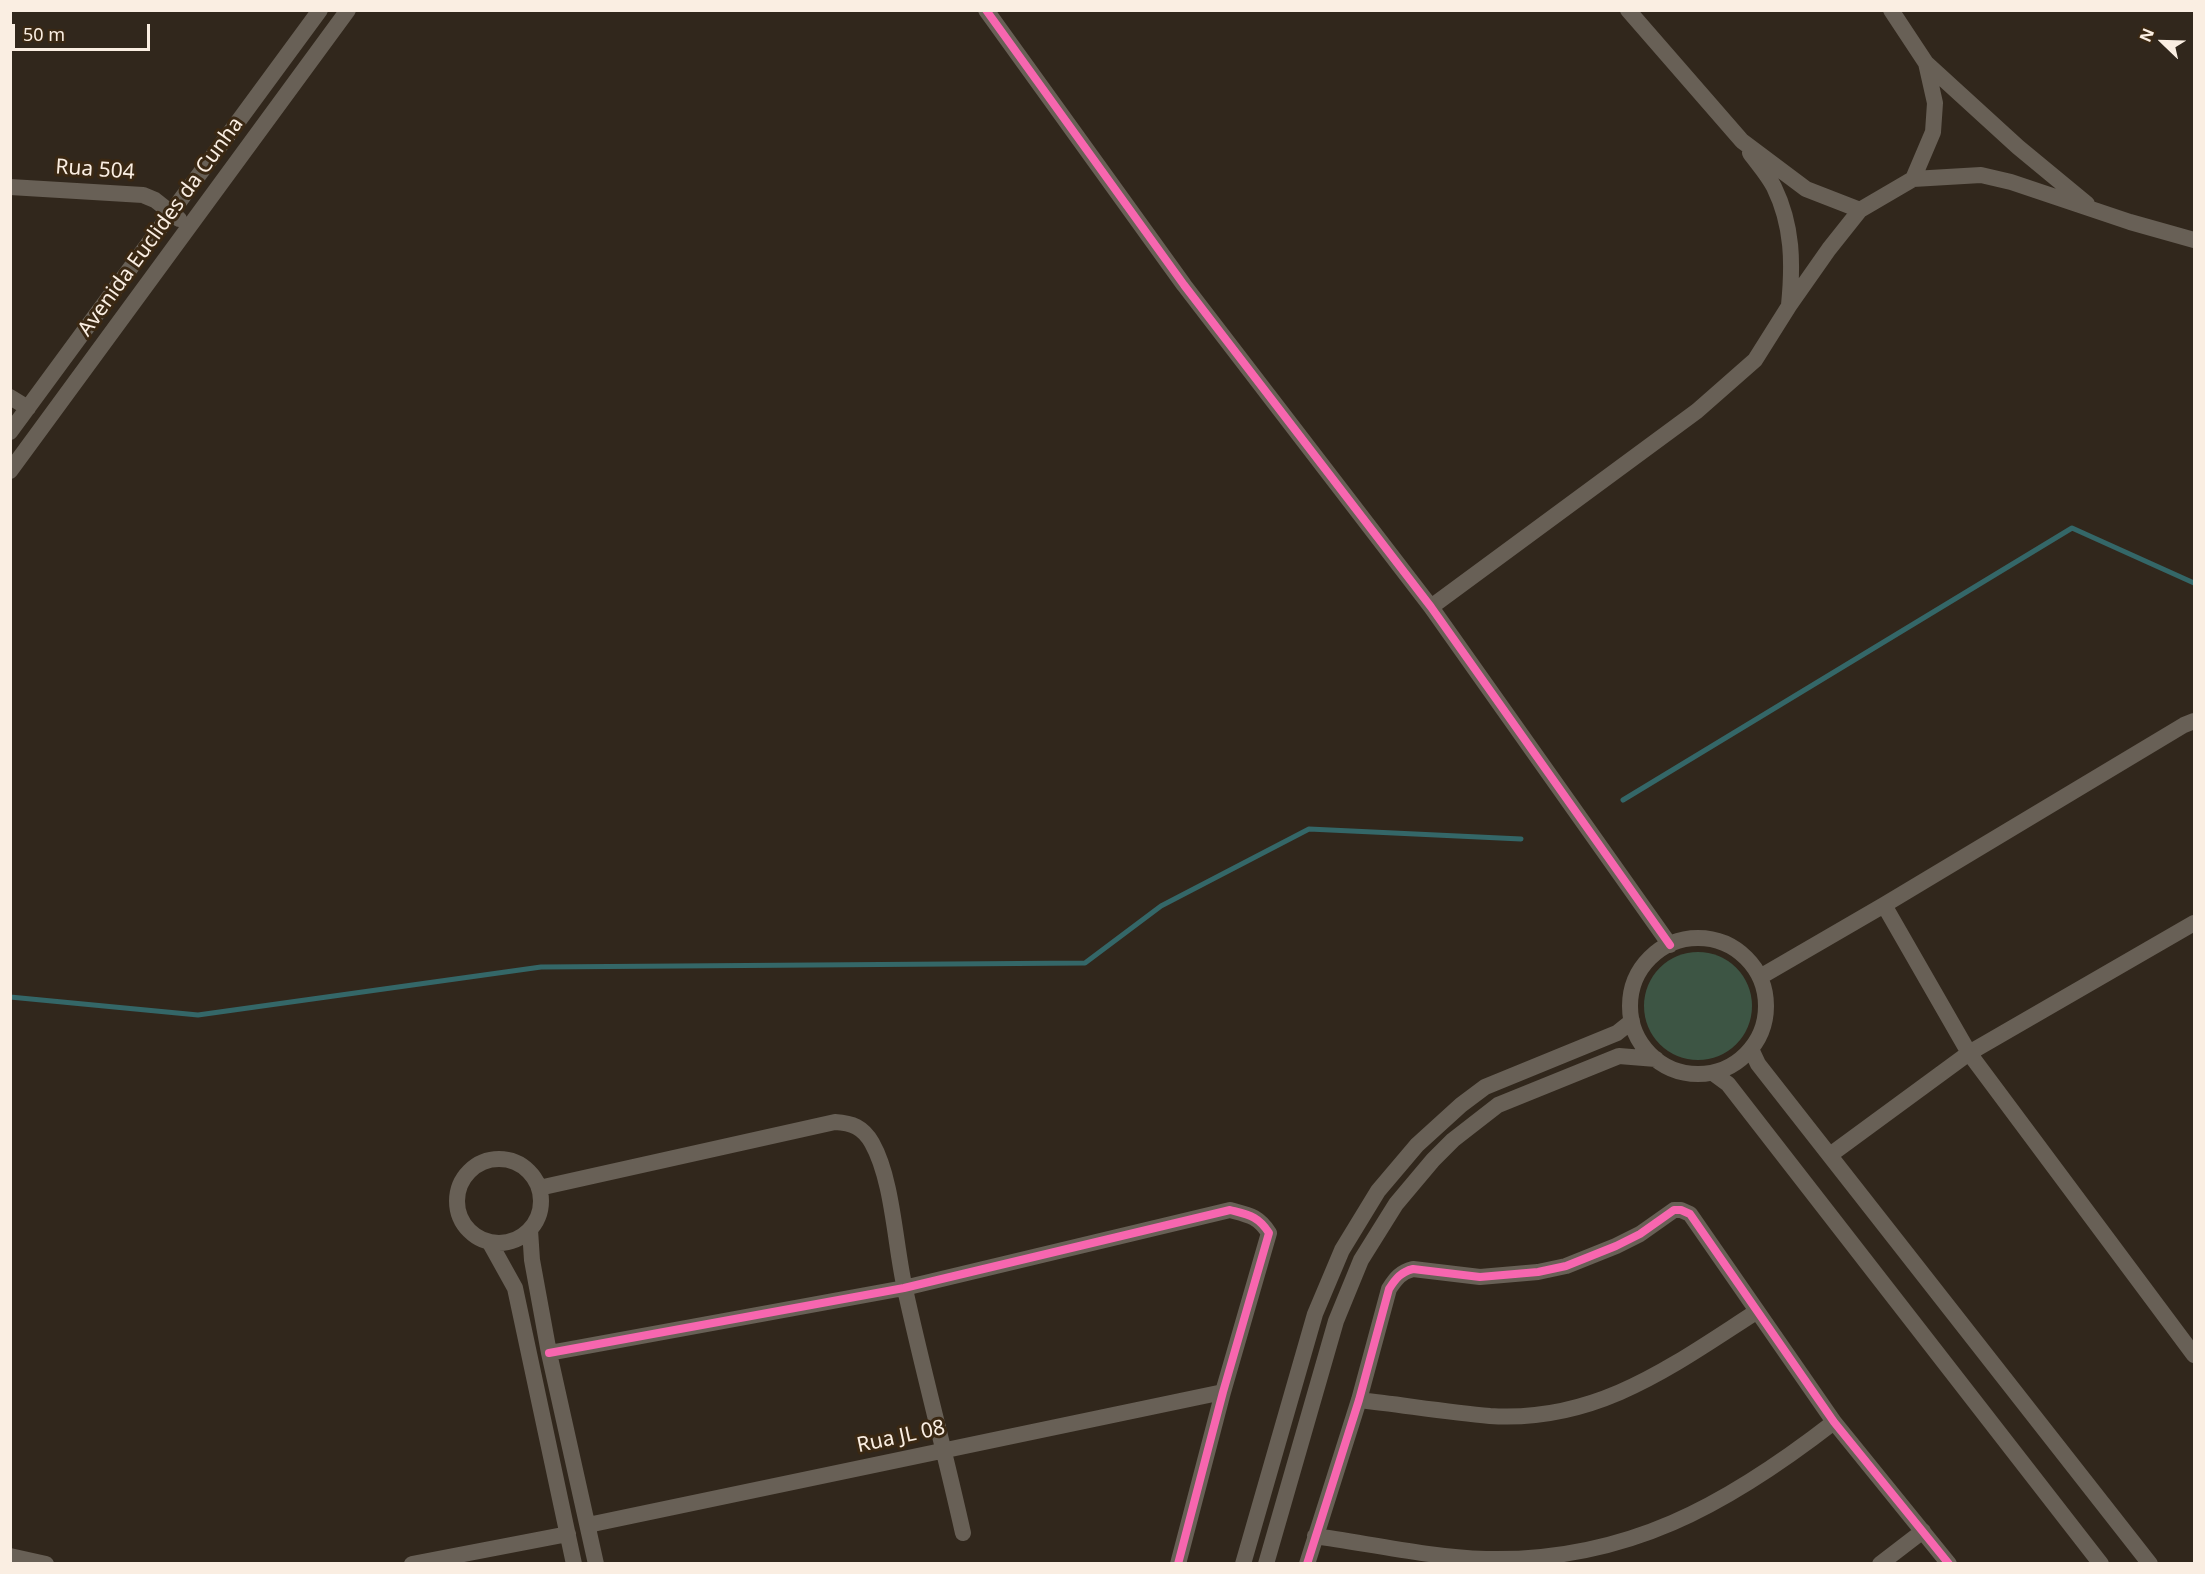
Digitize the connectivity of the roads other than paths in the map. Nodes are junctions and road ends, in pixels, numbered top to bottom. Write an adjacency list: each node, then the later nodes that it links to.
1 (320, 10): 12 (street, Avenida Euclides da Cunha)
2 (348, 10): 13 (street, Avenida Euclides da Cunha)
3 (986, 10): 20 (street)
4 (1628, 10): 7 (street)
5 (1891, 10): 6 (street)
6 (1926, 63): 8 (street); 11 (street)
7 (1743, 141): 10 (street); 15 (street)
8 (1913, 178): 10 (street); 11 (street)
9 (10, 187): 12 (street, Rua 504)
10 (1860, 210): 15 (street)
11 (2094, 210): 14 (street)
12 (171, 213): 13 (street, Rua 504); 17 (street, Avenida Euclides da Cunha)
13 (190, 226): 19 (street, Avenida Euclides da Cunha)
14 (2194, 240)
15 (1789, 306): 20 (street)
16 (10, 397): 17 (street)
17 (28, 408): 18 (street, Avenida Euclides da Cunha)
18 (10, 432)
19 (10, 471)
20 (1431, 607): 24 (street)
21 (2194, 721): 22 (street)
22 (1884, 905): 25 (street); 28 (street)
23 (2194, 923): 28 (street)
24 (1670, 945): 25 (street); 26 (street)
25 (1760, 977): 27 (street)
26 (1632, 1021): 29 (street); 54 (street)
27 (1751, 1049): 30 (street); 31 (street)
28 (1969, 1053): 31 (street); 38 (street)
29 (1656, 1059): 30 (street); 55 (street)
30 (1713, 1073): 59 (street)
31 (1830, 1155): 60 (street)
32 (539, 1188): 33 (street); 34 (street); 35 (street)
33 (530, 1230): 34 (street); 37 (street)
34 (490, 1243): 46 (street)
35 (904, 1288): 37 (street); 39 (street); 42 (street)
36 (1756, 1312): 40 (street); 40 (street); 41 (street)
37 (549, 1353): 43 (street)
38 (2194, 1355)
39 (1223, 1392): 42 (street, Rua JL 08); 53 (street)
40 (1359, 1400): 47 (street)
41 (1834, 1422): 44 (street); 47 (street)
42 (945, 1450): 43 (street, Rua JL 08); 45 (street)
43 (588, 1525): 52 (street)
44 (1923, 1531): 57 (street); 58 (street)
45 (963, 1533)
46 (568, 1534): 50 (street); 51 (street)
47 (1315, 1536): 56 (street)
48 (10, 1556): 49 (street)
49 (46, 1563)
50 (412, 1563)
51 (574, 1563)
52 (596, 1563)
53 (1178, 1563)
54 (1243, 1563)
55 (1266, 1563)
56 (1307, 1563)
57 (1880, 1563)
58 (1949, 1563)
59 (2101, 1563)
60 (2150, 1563)

